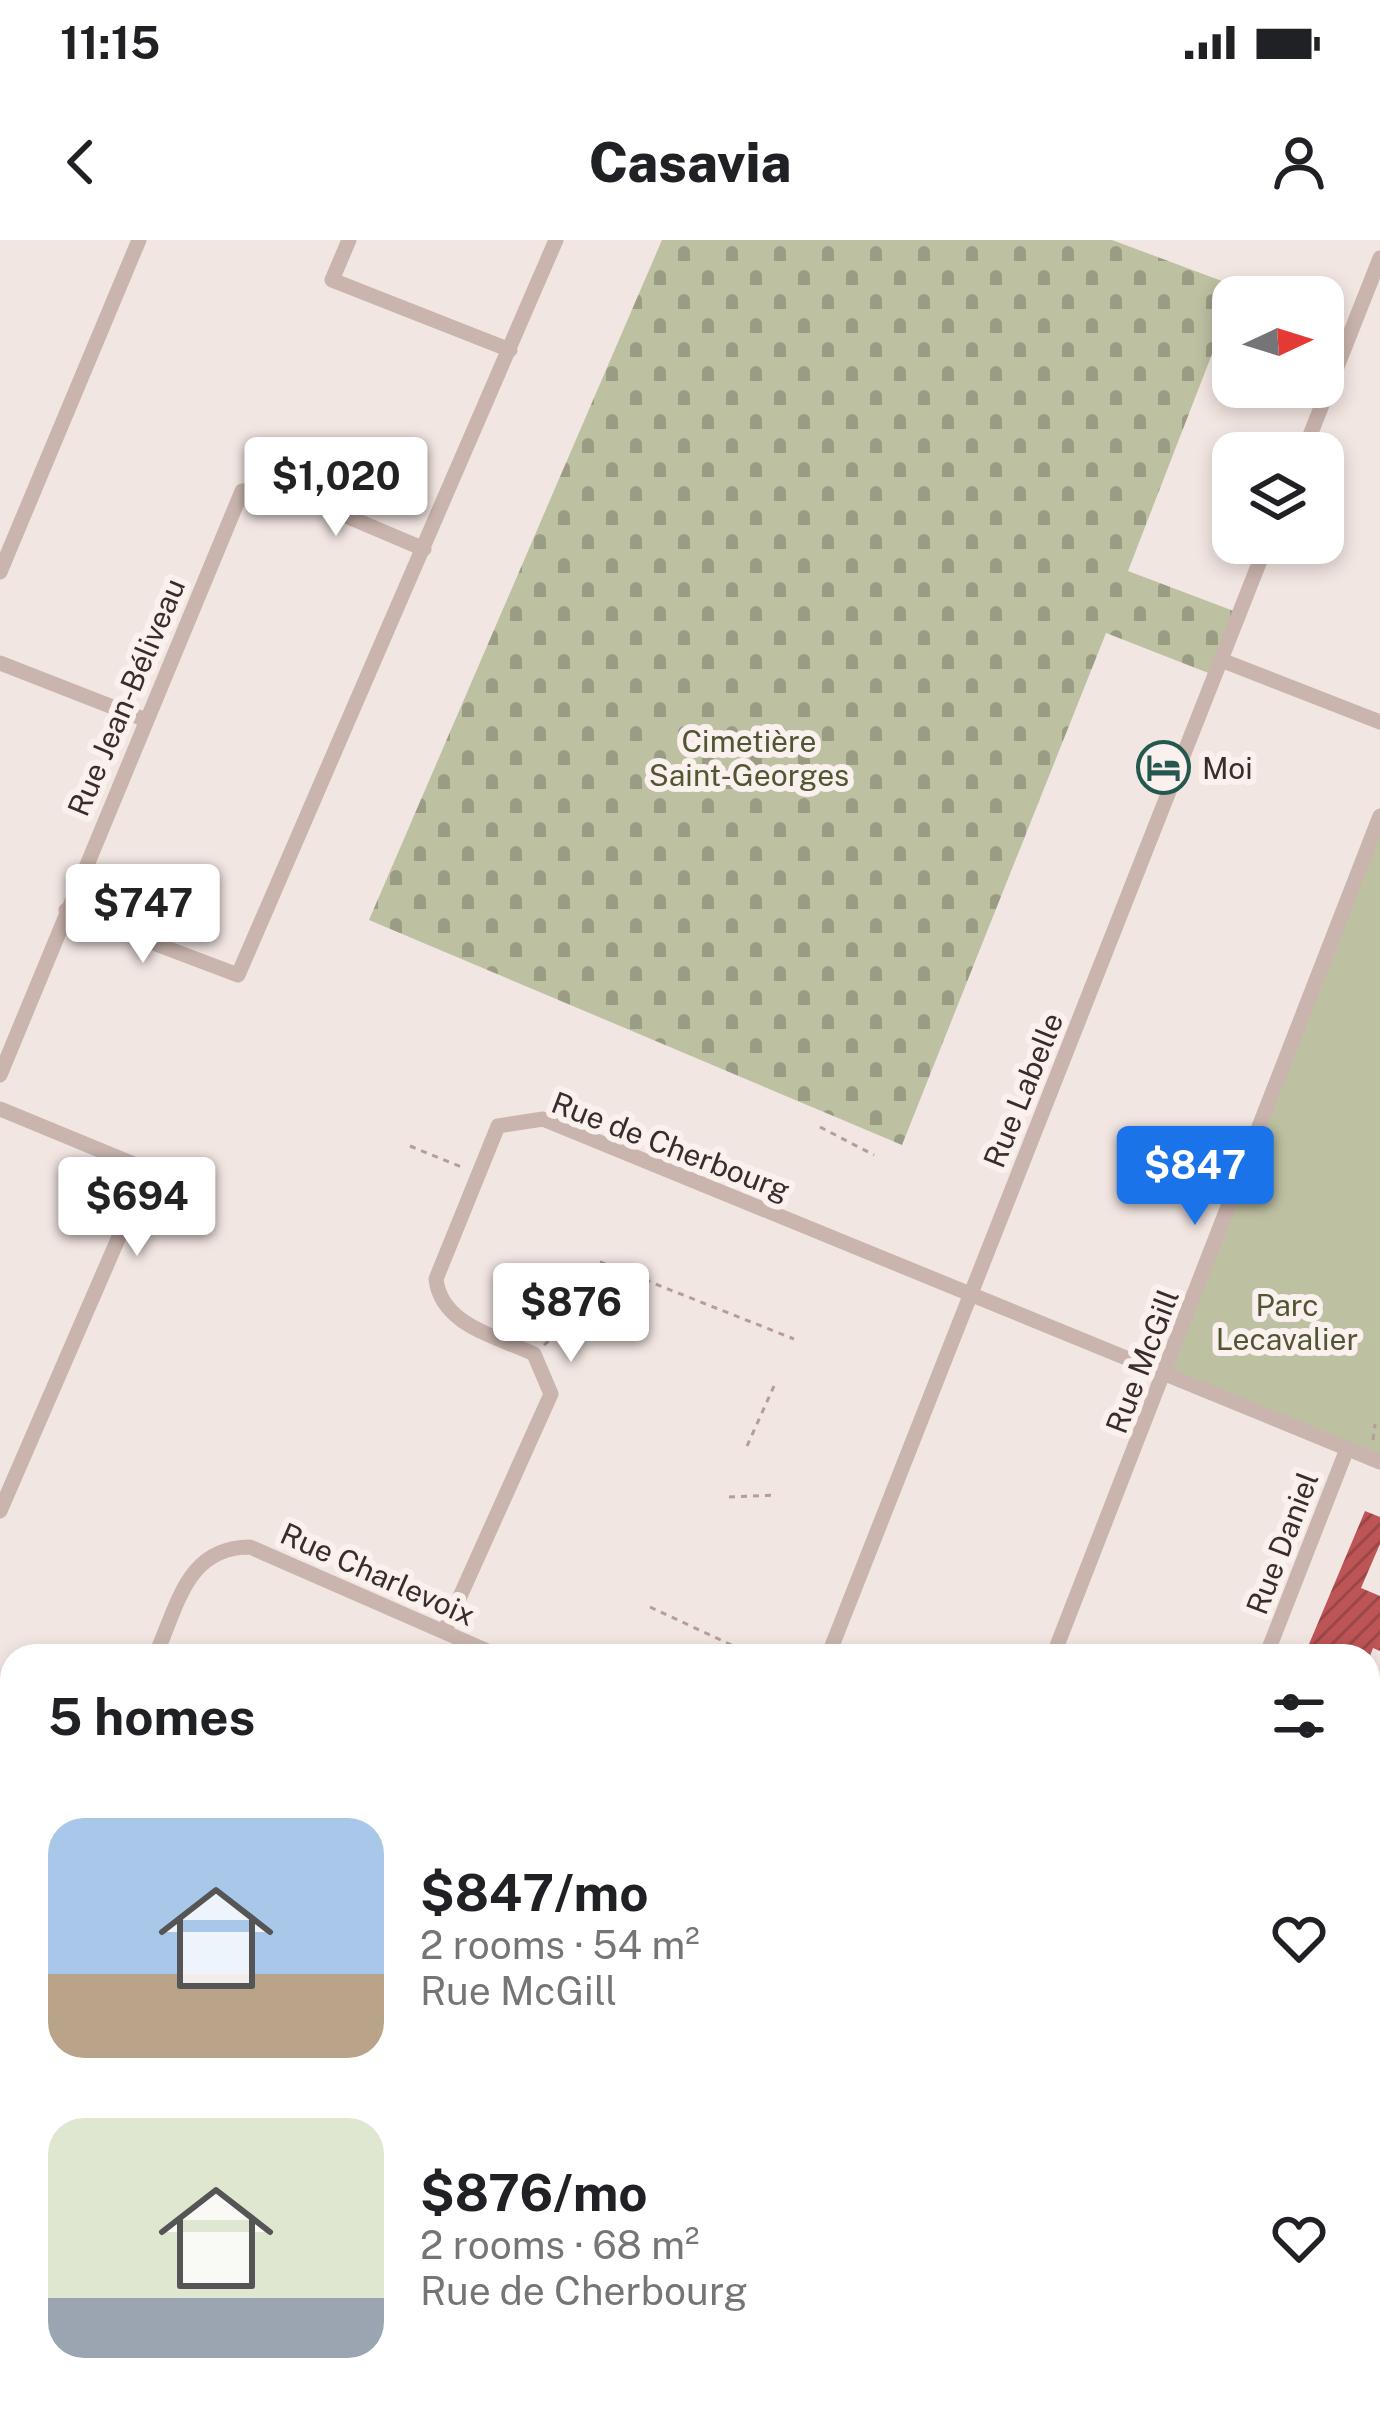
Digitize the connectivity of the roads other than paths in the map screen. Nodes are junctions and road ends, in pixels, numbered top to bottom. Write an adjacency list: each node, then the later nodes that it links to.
1 (139, 240): 9 (street)
2 (349, 240): 5 (street)
3 (556, 240): 5 (street)
4 (1380, 258): 6 (street)
5 (510, 350): 7 (street)
6 (1311, 432)
7 (424, 549): 12 (street, Rue Jean-Béliveau); 15 (street)
8 (1259, 564): 10 (street, Rue Labelle)
9 (0, 572)
10 (1221, 660): 13 (street); 18 (street, Rue Labelle)
11 (0, 663): 12 (street)
12 (146, 720): 15 (street, Rue Jean-Béliveau)
13 (1380, 722)
14 (1380, 816): 19 (street, Rue McGill)
15 (66, 910): 16 (street, Rue Jean-Béliveau)
16 (0, 1076)
17 (0, 1109): 22 (street)
18 (970, 1296): 19 (street, Rue de Cherbourg); 23 (street, Rue de Cherbourg); 26 (street, Rue Labelle)
19 (1166, 1377): 20 (street, Rue de Cherbourg); 27 (street, Rue McGill)
20 (1347, 1449): 21 (street, Rue de Cherbourg); 28 (street, Rue Daniel)
21 (1380, 1462)
22 (0, 1511)
23 (444, 1632): 24 (street, Rue Charlevoix); 25 (street, Rue Charlevoix)
24 (160, 1644)
25 (472, 1644)
26 (833, 1644)
27 (1058, 1644)
28 (1271, 1644)

